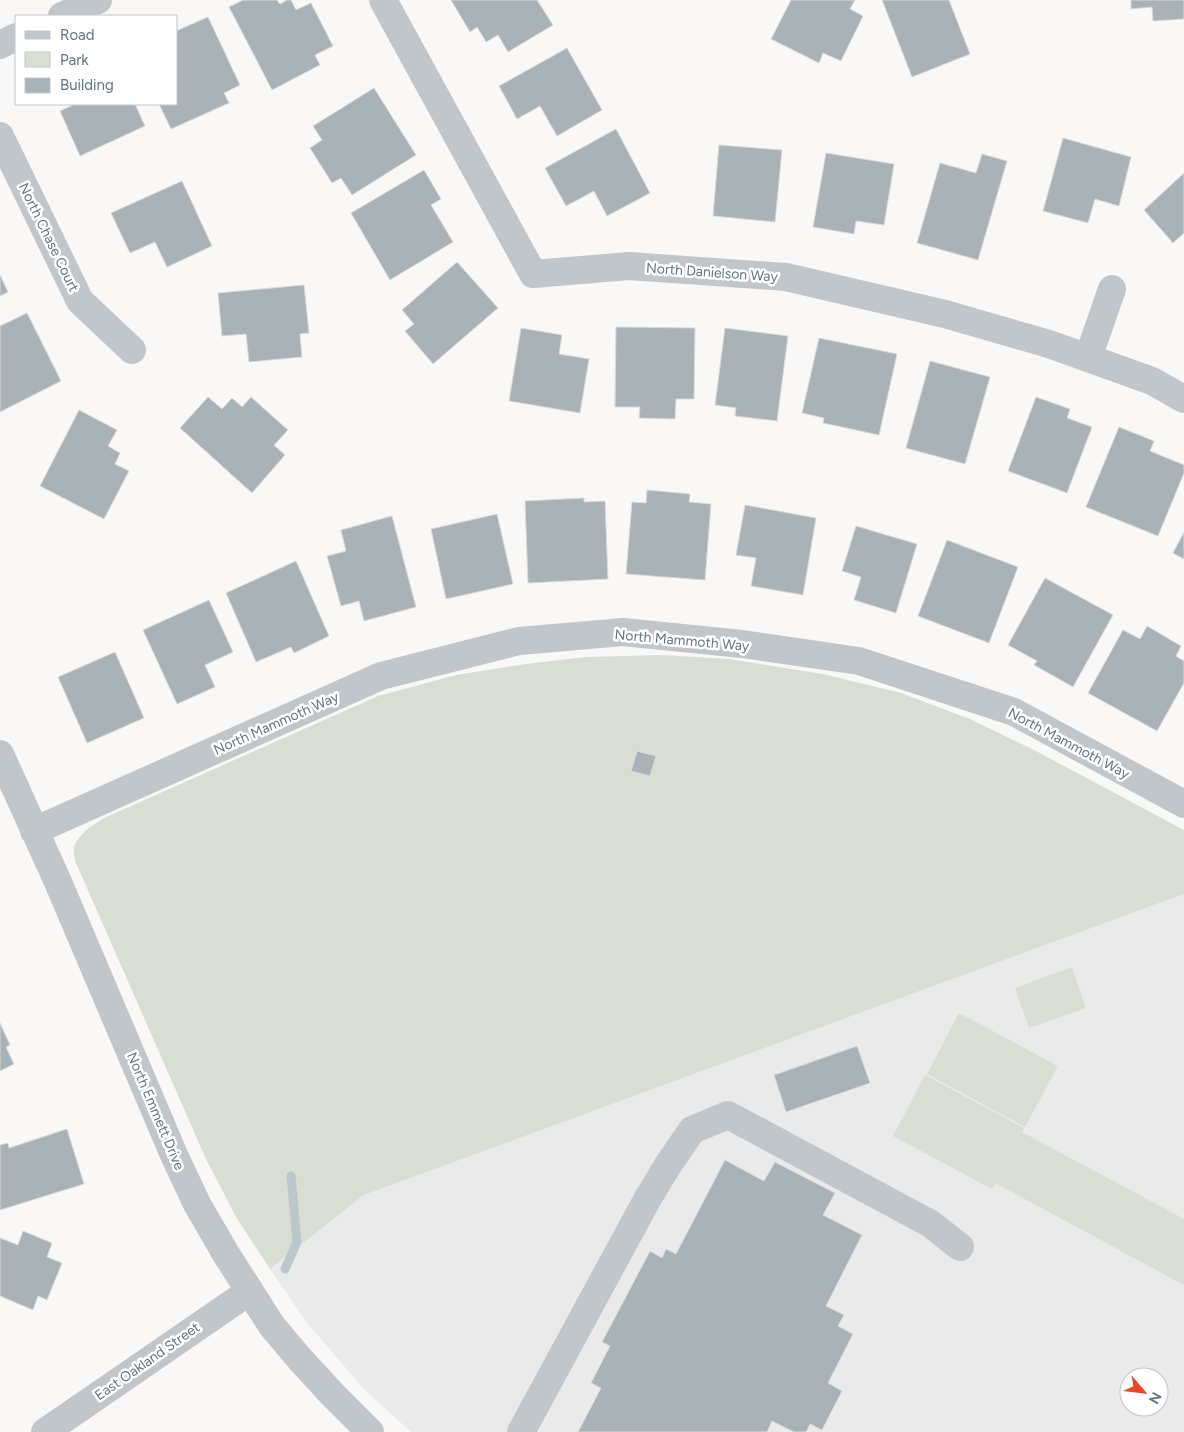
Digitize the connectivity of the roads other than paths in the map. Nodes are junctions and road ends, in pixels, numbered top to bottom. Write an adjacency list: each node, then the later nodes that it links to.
1 (98, 0): 3 (street)
2 (383, 0): 9 (street, North Danielson Way)
3 (64, 15)
4 (15, 38): 5 (street)
5 (0, 45)
6 (0, 136): 8 (street, North Chase Court)
7 (1112, 289): 9 (street)
8 (132, 350)
9 (1088, 358): 10 (street, North Danielson Way)
10 (1184, 399)
11 (0, 754): 13 (street, North Emmett Drive)
12 (1184, 804): 13 (street, North Mammoth Way)
13 (34, 831): 15 (street, North Emmett Drive)
14 (960, 1246): 16 (street)
15 (250, 1291): 17 (street, East Oakland Street); 18 (street, North Emmett Drive)
16 (526, 1424)
17 (45, 1432)
18 (370, 1432)

